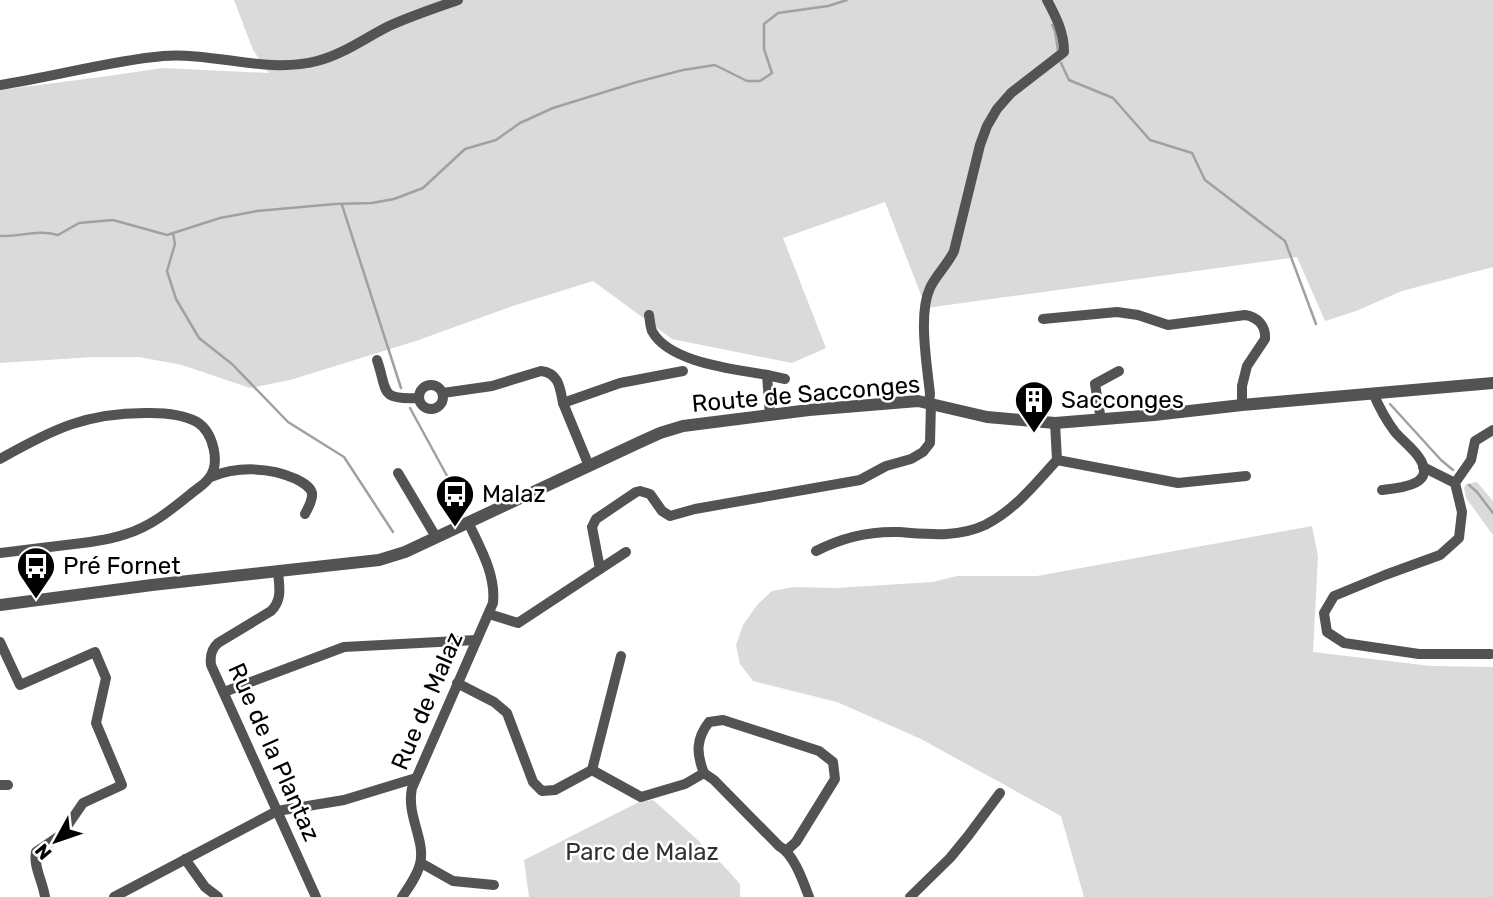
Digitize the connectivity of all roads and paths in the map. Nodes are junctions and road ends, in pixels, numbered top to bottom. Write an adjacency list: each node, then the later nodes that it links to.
1 (458, 0): 3 (street)
2 (1047, 0): 16 (street)
3 (0, 85)
4 (649, 315): 9 (street)
5 (1043, 319): 17 (street)
6 (377, 360): 14 (street)
7 (1119, 370): 19 (street)
8 (683, 371): 15 (street)
9 (767, 376): 10 (street); 18 (street)
10 (785, 379)
11 (1493, 383): 13 (street, Route de Sacconges)
12 (443, 393): 14 (street); 14 (street); 15 (street)
13 (1373, 393): 17 (street, Route de Sacconges); 25 (street)
14 (418, 398)
15 (563, 403): 24 (street)
16 (930, 403): 18 (street, Route de Sacconges); 20 (street, Route de Sacconges); 37 (street)
17 (1242, 405): 19 (street, Route de Sacconges)
18 (770, 415): 24 (street, Route de Sacconges)
19 (1101, 419): 20 (street, Route de Sacconges)
20 (1055, 423): 23 (street)
21 (1493, 430): 29 (street)
22 (0, 459): 28 (street)
23 (1057, 460): 27 (street); 34 (street)
24 (589, 466): 32 (street, Route de Sacconges)
25 (1423, 467): 29 (street); 30 (street)
26 (398, 473): 33 (street)
27 (1246, 476)
28 (211, 478): 31 (street); 36 (street)
29 (1455, 483): 43 (street)
30 (1381, 490)
31 (305, 514)
32 (468, 522): 33 (street, Route de Sacconges); 40 (street, Rue de Malaz)
33 (436, 537): 38 (street, Route de Sacconges)
34 (816, 551)
35 (626, 552): 37 (street)
36 (0, 553)
37 (600, 569): 40 (street)
38 (278, 571): 39 (street, Route de Sacconges); 46 (street, Rue de la Plantaz)
39 (0, 605)
40 (489, 614): 41 (street, Rue de Malaz)
41 (475, 640): 45 (street, Rue de Malaz); 46 (street)
42 (0, 642): 56 (street)
43 (1492, 654)
44 (621, 656): 47 (street)
45 (457, 683): 47 (street); 49 (street, Rue de Malaz)
46 (224, 692): 51 (street, Rue de la Plantaz)
47 (592, 770): 48 (street)
48 (704, 773): 52 (street); 52 (street)
49 (416, 778): 51 (street); 54 (street, Rue de Malaz)
50 (1000, 793): 62 (street)
51 (277, 811): 53 (street); 59 (street, Rue de la Plantaz)
52 (787, 850): 61 (street)
53 (185, 859): 57 (street); 58 (street)
54 (421, 863): 55 (street); 60 (street)
55 (494, 885)
56 (45, 897)
57 (114, 897)
58 (218, 897)
59 (316, 897)
60 (402, 897)
61 (809, 897)
62 (910, 897)

